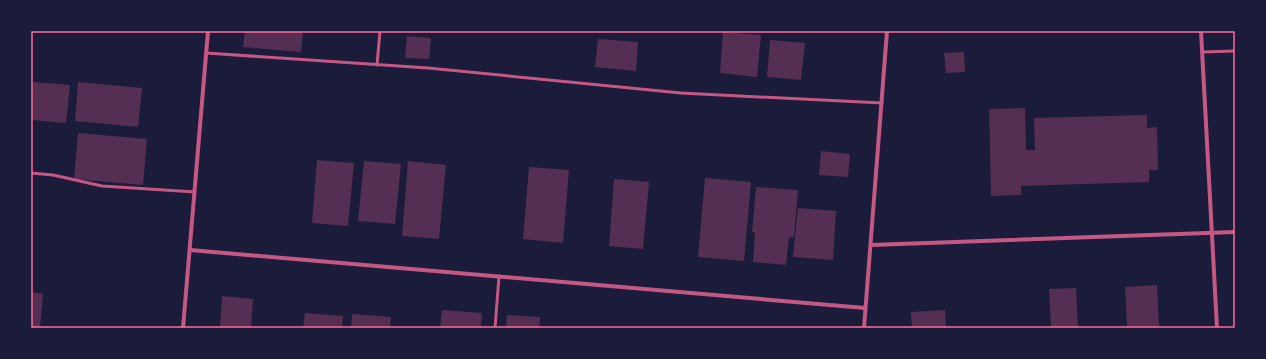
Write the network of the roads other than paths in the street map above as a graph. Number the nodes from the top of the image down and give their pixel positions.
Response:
1 (208, 31) edge
2 (380, 31) edge
3 (888, 31) edge
4 (1201, 31) edge
5 (1235, 51) edge
6 (1202, 52) junction
7 (206, 53) junction
8 (377, 65) junction
9 (882, 103) junction
10 (31, 173) edge
11 (195, 192) junction
12 (1212, 232) junction
13 (1235, 232) edge
14 (871, 245) junction
15 (190, 250) junction
16 (499, 276) junction
17 (865, 308) junction
18 (183, 328) edge
19 (495, 328) edge
20 (864, 328) edge
21 (1217, 328) edge

1 - 7 street
2 - 8 lane
3 - 9 street
4 - 6 street
5 - 6 lane
6 - 12 street
7 - 8 lane
7 - 11 street
8 - 9 lane
9 - 14 street
10 - 11 lane
11 - 15 street
12 - 13 street
12 - 14 street
12 - 21 street
14 - 17 street
15 - 16 street
15 - 18 street
16 - 17 street
16 - 19 lane
17 - 20 street

